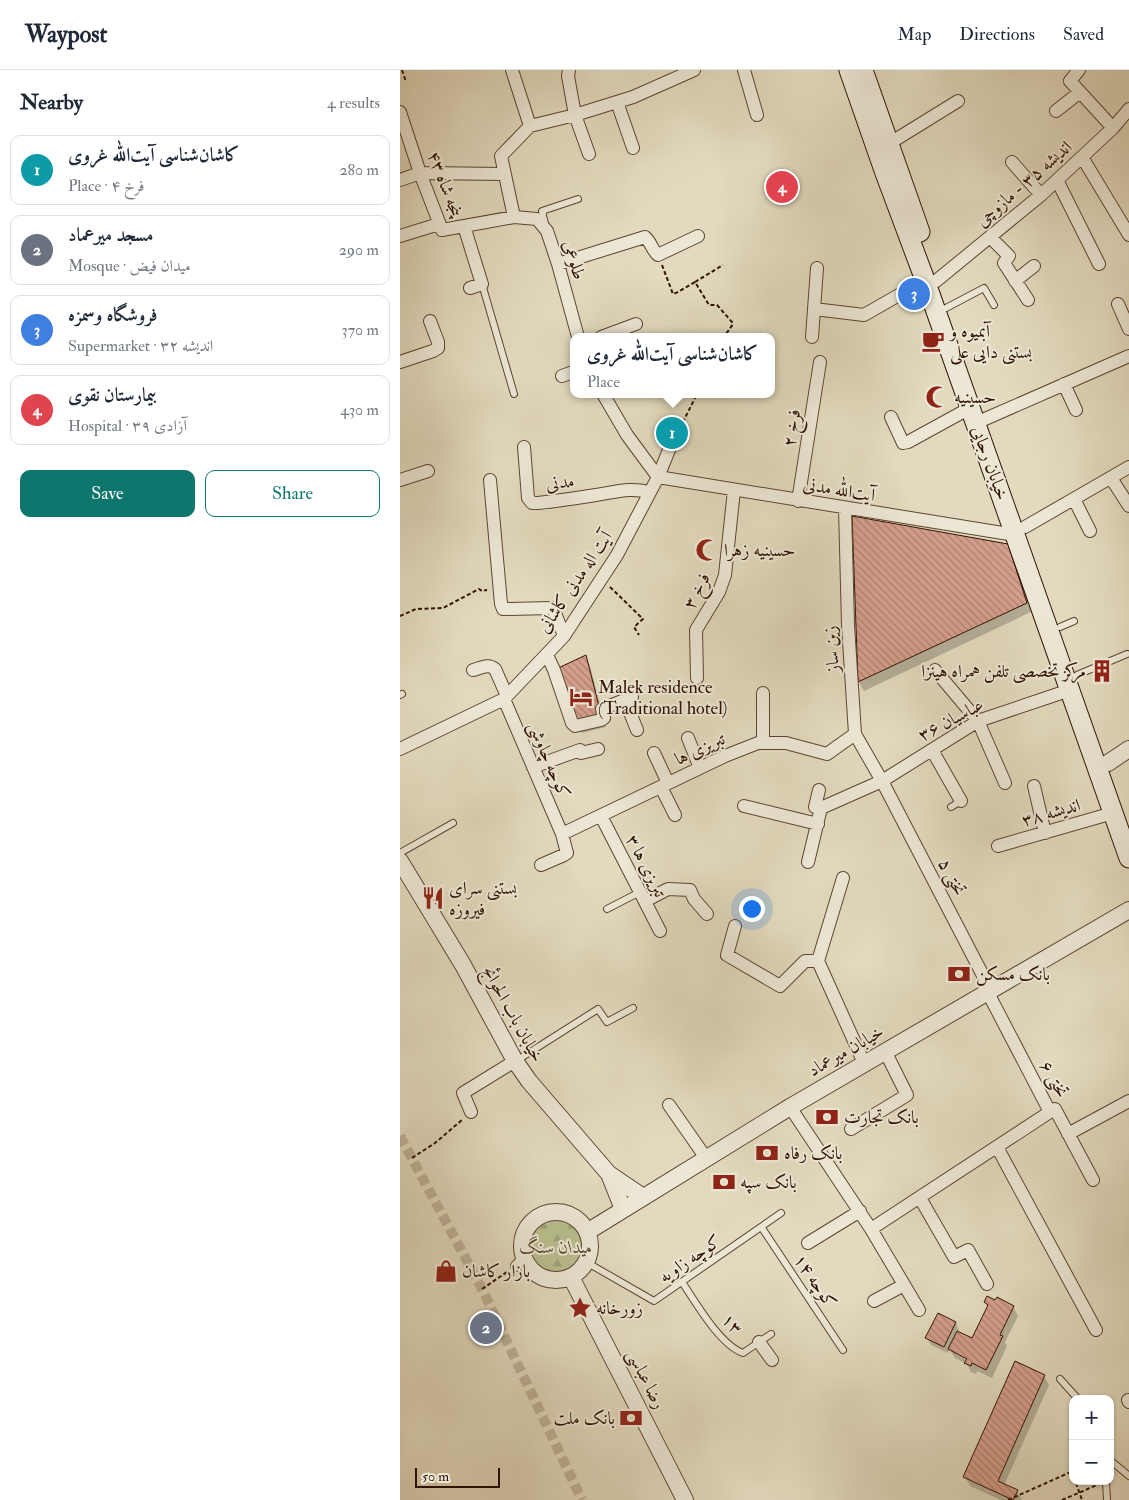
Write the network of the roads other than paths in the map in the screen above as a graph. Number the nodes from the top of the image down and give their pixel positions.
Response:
1 (512, 70) edge
2 (569, 70) edge
3 (694, 70) edge
4 (744, 70) edge
5 (849, 70) edge
6 (863, 70) edge
7 (1079, 70) edge
8 (1080, 92) junction
9 (958, 101) dead end
10 (617, 102) junction
11 (1129, 108) edge
12 (400, 112) edge
13 (1056, 112) dead end
14 (575, 115) junction
15 (757, 115) dead end
16 (530, 126) junction
17 (1113, 128) junction
18 (890, 143) junction
19 (632, 148) dead end
20 (588, 154) dead end
21 (1082, 157) junction
22 (1012, 162) dead end
23 (892, 171) junction
24 (420, 173) junction
25 (505, 174) junction
26 (400, 180) edge
27 (1057, 180) junction
28 (1040, 195) junction
29 (578, 199) dead end
30 (514, 217) junction
31 (439, 224) junction
32 (464, 226) junction
33 (547, 231) junction
34 (1129, 235) edge
35 (400, 236) edge
36 (698, 236) dead end
37 (990, 237) junction
38 (558, 264) junction
39 (1099, 264) dead end
40 (1034, 266) dead end
41 (817, 268) dead end
42 (931, 280) junction
43 (1015, 281) junction
44 (476, 286) joint
45 (1028, 300) dead end
46 (1118, 304) dead end
47 (994, 306) dead end
48 (946, 308) junction
49 (814, 309) junction
50 (430, 321) dead end
51 (636, 324) dead end
52 (1129, 329) edge
53 (577, 333) edge
54 (612, 333) edge
55 (812, 337) dead end
56 (1129, 356) edge
57 (400, 362) edge
58 (820, 362) dead end
59 (1064, 384) junction
60 (514, 394) dead end
61 (606, 398) edge
62 (1076, 410) dead end
63 (978, 413) junction
64 (891, 417) dead end
65 (671, 445) road end
66 (524, 447) dead end
67 (1129, 467) edge
68 (428, 471) dead end
69 (658, 477) junction
70 (1111, 478) junction
71 (400, 480) edge
72 (490, 480) dead end
73 (734, 490) junction
74 (650, 492) junction
75 (1074, 499) junction
76 (798, 501) junction
77 (1129, 506) edge
78 (845, 508) junction
79 (1020, 531) junction
80 (1090, 531) dead end
81 (564, 636) junction
82 (1127, 654) dead end
83 (547, 655) junction
84 (473, 670) dead end
85 (936, 670) dead end
86 (697, 678) dead end
87 (1074, 683) junction
88 (763, 693) dead end
89 (506, 697) junction
90 (978, 722) junction
91 (637, 730) dead end
92 (855, 734) junction
93 (688, 738) dead end
94 (763, 743) junction
95 (1129, 748) edge
96 (598, 749) dead end
97 (400, 750) edge
98 (932, 750) junction
99 (654, 753) dead end
100 (1108, 762) junction
101 (534, 767) junction
102 (700, 768) junction
103 (882, 781) junction
104 (1006, 783) dead end
105 (665, 785) junction
106 (1034, 786) dead end
107 (819, 790) dead end
108 (956, 804) dead end
109 (744, 806) dead end
110 (821, 808) junction
111 (675, 815) dead end
112 (601, 816) junction
113 (1121, 818) edge
114 (453, 823) dead end
115 (818, 824) junction
116 (1045, 832) junction
117 (562, 834) junction
118 (998, 846) dead end
119 (400, 853) edge
120 (1129, 858) edge
121 (400, 861) edge
122 (808, 862) dead end
123 (541, 865) dead end
124 (843, 878) dead end
125 (642, 896) junction
126 (606, 909) dead end
127 (1129, 910) edge
128 (707, 914) dead end
129 (735, 926) dead end
130 (660, 931) dead end
131 (818, 961) junction
132 (989, 990) junction
133 (633, 1008) dead end
134 (885, 1051) junction
135 (515, 1061) junction
136 (864, 1063) junction
137 (1129, 1101) edge
138 (669, 1106) dead end
139 (790, 1107) junction
140 (472, 1112) road end
141 (1050, 1112) junction
142 (850, 1129) dead end
143 (1068, 1134) junction
144 (997, 1147) junction
145 (706, 1158) junction
146 (609, 1174) junction
147 (1093, 1180) dead end
148 (644, 1197) junction
149 (920, 1198) junction
150 (623, 1209) junction
151 (860, 1211) junction
152 (781, 1213) dead end
153 (762, 1228) junction
154 (872, 1229) junction
155 (587, 1232) junction
156 (808, 1244) dead end
157 (586, 1262) junction
158 (570, 1277) junction
159 (682, 1282) junction
160 (987, 1284) dead end
161 (904, 1285) junction
162 (874, 1301) dead end
163 (919, 1310) dead end
164 (1096, 1330) dead end
165 (771, 1334) dead end
166 (760, 1342) junction
167 (844, 1350) dead end
168 (772, 1360) dead end
169 (1060, 1379) dead end
170 (1074, 1395) edge
171 (1114, 1463) edge
172 (1129, 1476) edge
173 (1106, 1485) edge
174 (685, 1500) edge
175 (1107, 1500) edge

1 - 16 street
2 - 14 street
3 - 10 street
4 - 15 street
5 - 23 main road, خیابان رجایی
6 - 18 main road, خیابان رجایی
7 - 8 street
8 - 13 street
8 - 17 street
9 - 18 street
10 - 14 street
10 - 19 street
11 - 17 street, اندیشه ۳۵ - مازوچی
12 - 24 street, پنجه شاه ۴۳
14 - 16 street
14 - 20 street
16 - 25 street
17 - 21 street, اندیشه ۳۵ - مازوچی
18 - 23 main road, خیابان رجایی
21 - 27 street, اندیشه ۳۵ - مازوچی
21 - 34 street
22 - 28 street
23 - 42 main road, خیابان رجایی
24 - 25 street
24 - 26 street
24 - 31 street, پنجه شاه ۴۳
25 - 30 street
27 - 28 street, اندیشه ۳۵ - مازوچی
27 - 39 street
28 - 37 street, اندیشه ۳۵ - مازوچی
29 - 33 lane
30 - 32 street, پنجه شاه ۴۳
30 - 33 street, طلوعی
31 - 32 street, پنجه شاه ۴۳
31 - 35 street
32 - 44 street
33 - 38 street, طلوعی
36 - 38 street
37 - 42 street, اندیشه ۳۵ - مازوچی
37 - 43 street
38 - 53 street, طلوعی
40 - 43 street
41 - 49 street
42 - 48 main road, خیابان رجایی
42 - 49 street, اندیشه ۳۵ - مازوچی
42 - 63 main road, خیابان رجایی
43 - 45 street
44 - 60 lane
46 - 52 street
47 - 48 lane
48 - 63 main road, خیابان رجایی
49 - 55 street
50 - 57 street
51 - 54 street
56 - 59 street
58 - 76 street, فرخ ۲
59 - 62 street
59 - 63 street
61 - 69 street
63 - 64 street
63 - 79 main road, خیابان رجایی
65 - 69 street, آیت اله مدنی کاشانی
66 - 74 street, مدنی
67 - 70 street
68 - 71 street
69 - 73 street, آیت‌الله مدنی
69 - 74 street, آیت اله مدنی کاشانی
70 - 75 street
70 - 77 street
72 - 81 street
73 - 76 street, آیت‌الله مدنی
73 - 86 street, فرخ ۳
74 - 81 street, آیت اله مدنی کاشانی
75 - 79 street
75 - 80 street
76 - 78 street, آیت‌الله مدنی
78 - 79 street, آیت‌الله مدنی
78 - 92 street, زین ساز
79 - 87 main road, خیابان رجایی
79 - 87 main road, خیابان رجایی
81 - 83 street, آیت اله مدنی کاشانی
82 - 87 lane
83 - 89 street, آیت اله مدنی کاشانی
83 - 91 street
84 - 89 street, کوچه چاوشی
85 - 90 street
87 - 90 street, عباسیان ۳۶
87 - 100 main road, خیابان رجایی
87 - 113 main road, خیابان رجایی
88 - 94 street
89 - 97 street, آیت اله مدنی کاشانی
89 - 101 street, کوچه چاوشی
90 - 98 street, عباسیان ۳۶
90 - 104 street
92 - 94 street, تبریزی ها
92 - 103 street, زین ساز
93 - 102 street
94 - 102 street, تبریزی ها
95 - 100 street
96 - 101 street
98 - 103 street, عباسیان ۳۶
98 - 108 street
99 - 105 street
100 - 113 main road, خیابان رجایی
101 - 117 street, کوچه چاوشی
102 - 105 street, تبریزی ها
103 - 110 street, عباسیان ۳۶
103 - 132 street, تختی ۵
105 - 111 street
105 - 112 street, تبریزی ها
106 - 116 street
107 - 110 street
109 - 115 street
110 - 115 street
112 - 117 street, تبریزی ها
112 - 125 street, تبریزی ها ۳
113 - 116 street, اندیشه ۳۸
113 - 120 main road, خیابان رجایی
114 - 119 lane
115 - 122 street
116 - 118 street, اندیشه ۳۸
117 - 123 street
121 - 135 street, خیابان باب الحوائج
124 - 131 street
125 - 126 lane
125 - 128 street
125 - 130 street, تبریزی ها ۳
127 - 132 street, خیابان میرعماد
129 - 131 street
131 - 136 street
132 - 134 street, خیابان میرعماد
132 - 141 street, تختی ۶
133 - 135 lane
134 - 136 street, خیابان میرعماد
134 - 142 street
135 - 140 street
135 - 146 street, خیابان باب الحوائج
136 - 139 street, خیابان میرعماد
137 - 143 street
138 - 145 street
139 - 145 street, خیابان میرعماد
139 - 151 street
141 - 143 street, تختی ۶
141 - 144 street
143 - 147 street, تختی ۶
144 - 149 street
144 - 164 street
145 - 148 street, خیابان میرعماد
146 - 148 street
146 - 150 street
148 - 150 street, خیابان میرعماد
149 - 154 street
149 - 160 street
150 - 155 street, خیابان میرعماد
151 - 154 street
151 - 156 street
152 - 153 lane, کوچه زاویه
153 - 159 lane, کوچه زاویه
153 - 167 lane, کوچه ۱۴
154 - 161 street
155 - 157 street
155 - 158 street
157 - 158 street
157 - 159 lane, کوچه زاویه
158 - 174 street, رضا عباسی
159 - 166 lane, ۱۳
161 - 162 street
161 - 163 street
165 - 166 lane, ۱۳
166 - 168 street
169 - 170 lane
171 - 172 lane
173 - 175 lane

